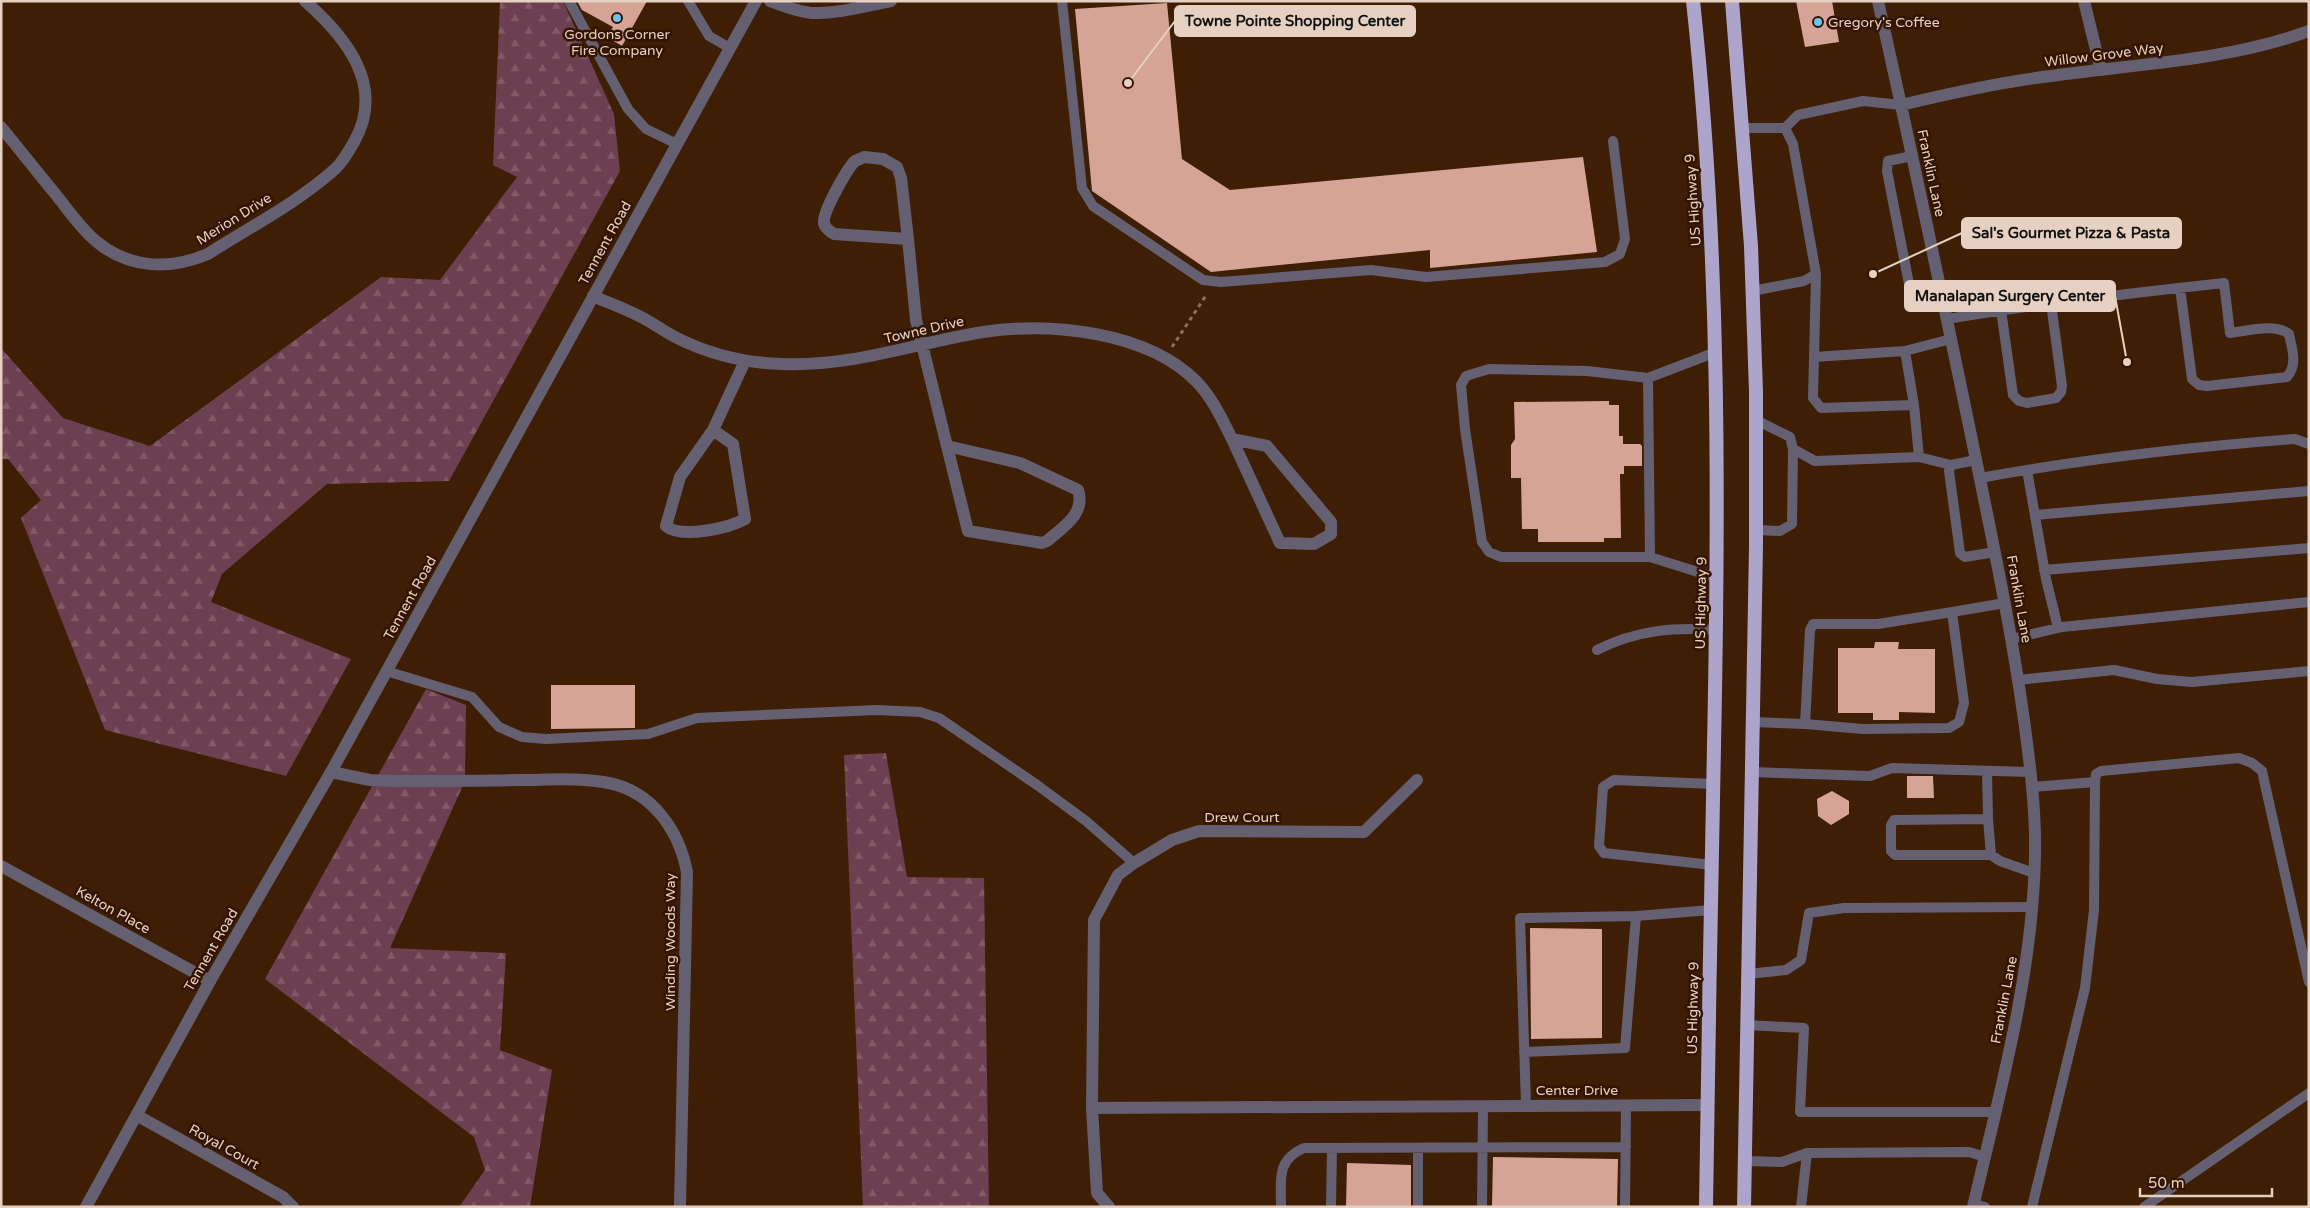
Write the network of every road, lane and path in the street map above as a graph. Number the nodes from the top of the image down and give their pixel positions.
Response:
1 (305, 1) edge
2 (569, 1) edge
3 (688, 1) edge
4 (756, 1) edge
5 (770, 1) edge
6 (891, 1) edge
7 (1062, 1) edge
8 (1693, 1) edge
9 (1732, 1) edge
10 (1878, 1) edge
11 (2084, 1) edge
12 (2309, 31) edge
13 (730, 48) junction
14 (2101, 70) junction
15 (1901, 105) junction
16 (1, 127) edge
17 (1743, 128) junction
18 (1785, 128) junction
19 (1613, 141) dead end
20 (677, 144) junction
21 (1912, 156) junction
22 (908, 239) junction
23 (1816, 274) junction
24 (1216, 281) junction
25 (2180, 288) junction
26 (1941, 290) junction
27 (1752, 291) junction
28 (593, 296) junction
29 (2051, 303) junction
30 (2001, 310) junction
31 (1947, 319) junction
32 (1951, 339) junction
33 (922, 346) junction
34 (1905, 351) junction
35 (1716, 352) junction
36 (1814, 357) junction
37 (1165, 358) junction
38 (745, 361) junction
39 (1648, 378) junction
40 (1914, 405) junction
41 (1756, 420) junction
42 (713, 430) junction
43 (1232, 440) junction
44 (2309, 444) edge
45 (946, 446) junction
46 (1794, 449) junction
47 (1919, 457) junction
48 (1976, 460) junction
49 (1951, 465) junction
50 (2026, 470) junction
51 (1980, 478) junction
52 (2309, 490) edge
53 (2034, 515) junction
54 (1756, 530) junction
55 (2309, 548) edge
56 (1995, 552) junction
57 (1650, 557) junction
58 (2044, 570) junction
59 (1717, 578) junction
60 (2309, 602) edge
61 (2004, 603) junction
62 (1952, 612) junction
63 (2058, 628) junction
64 (1716, 630) junction
65 (2011, 639) junction
66 (1597, 650) dead end
67 (386, 671) junction
68 (2309, 671) edge
69 (2018, 680) junction
70 (1753, 722) junction
71 (1805, 724) junction
72 (1987, 771) junction
73 (331, 772) junction
74 (1752, 772) junction
75 (2030, 772) junction
76 (1416, 780) dead end
77 (2095, 782) junction
78 (1714, 784) junction
79 (2032, 787) junction
80 (1988, 820) junction
81 (1991, 854) junction
82 (1134, 862) junction
83 (1712, 865) junction
84 (1, 866) edge
85 (2034, 873) junction
86 (2033, 907) junction
87 (1711, 910) junction
88 (1636, 916) junction
89 (1748, 974) junction
90 (210, 981) junction
91 (2309, 982) edge
92 (1747, 1025) junction
93 (1524, 1052) junction
94 (2309, 1093) edge
95 (1526, 1105) junction
96 (1708, 1105) junction
97 (1482, 1106) junction
98 (1626, 1106) junction
99 (1092, 1108) junction
100 (1995, 1112) junction
101 (138, 1116) junction
102 (1626, 1147) junction
103 (1332, 1148) junction
104 (1418, 1148) junction
105 (1482, 1148) junction
106 (1807, 1152) junction
107 (1985, 1157) junction
108 (1745, 1161) junction
109 (1977, 1206) edge
110 (86, 1207) edge
111 (293, 1207) edge
112 (680, 1207) edge
113 (1109, 1207) edge
114 (1281, 1207) edge
115 (1331, 1207) edge
116 (1418, 1207) edge
117 (1482, 1207) edge
118 (1625, 1207) edge
119 (1706, 1207) edge
120 (1744, 1207) edge
121 (1801, 1207) edge
122 (2032, 1207) edge
123 (2144, 1207) edge

1 - 16 street, Merion Drive
2 - 20 lane
3 - 13 lane
4 - 13 street, Tennent Road
5 - 6 street
7 - 24 lane
8 - 35 highway, US Highway 9
9 - 17 highway
10 - 15 street, Franklin Lane
11 - 14 street
12 - 14 street, Willow Grove Way
13 - 20 street, Tennent Road
14 - 15 street, Willow Grove Way
15 - 18 lane
15 - 21 street, Franklin Lane
17 - 18 lane
17 - 27 highway
18 - 23 lane
19 - 24 lane
20 - 28 street, Tennent Road
21 - 26 street, Franklin Lane
21 - 26 lane
22 - 22 street
22 - 33 street
23 - 27 lane
23 - 36 lane
24 - 37 path
25 - 25 lane
25 - 29 lane
26 - 31 street, Franklin Lane
27 - 41 highway
28 - 38 street, Towne Drive
28 - 67 street, Tennent Road
29 - 30 lane
29 - 30 lane
30 - 31 lane
31 - 32 street, Franklin Lane
32 - 34 lane
32 - 48 street, Franklin Lane
33 - 37 street, Towne Drive
33 - 38 street, Towne Drive
33 - 45 street
34 - 36 lane
34 - 40 lane
35 - 39 lane
35 - 59 highway, US Highway 9
36 - 40 lane
37 - 43 street, Towne Drive
38 - 42 street
39 - 57 lane
39 - 57 lane
40 - 47 lane
41 - 46 lane
41 - 54 highway
42 - 42 street
43 - 43 street, Towne Drive
44 - 50 lane
45 - 45 street
46 - 47 lane
46 - 54 lane
47 - 49 lane
48 - 49 lane
48 - 51 street, Franklin Lane
49 - 56 lane
50 - 51 lane
50 - 53 lane
51 - 56 street, Franklin Lane
52 - 53 lane
53 - 58 lane
54 - 70 highway
55 - 58 lane
56 - 61 street, Franklin Lane
57 - 59 lane
58 - 63 lane
59 - 64 highway, US Highway 9
60 - 63 lane
61 - 62 lane
61 - 65 street, Franklin Lane
62 - 71 lane
62 - 71 lane
63 - 65 lane
64 - 66 lane
64 - 78 highway, US Highway 9
65 - 69 street, Franklin Lane
67 - 73 street, Tennent Road
67 - 82 lane
68 - 69 lane
69 - 75 street, Franklin Lane
70 - 71 lane
70 - 74 highway
72 - 74 lane
72 - 75 lane
72 - 80 lane
73 - 90 street, Tennent Road
73 - 112 street, Winding Woods Way
74 - 89 highway
75 - 79 street, Franklin Lane
76 - 82 street, Drew Court
77 - 79 lane
77 - 91 lane
77 - 122 lane
78 - 83 highway, US Highway 9
78 - 83 lane
79 - 85 street, Franklin Lane
80 - 81 lane
80 - 81 lane
81 - 85 lane
82 - 99 street, Drew Court
83 - 87 highway, US Highway 9
84 - 90 street, Kelton Place
85 - 86 street, Franklin Lane
86 - 89 lane
86 - 100 street, Franklin Lane
87 - 88 lane
87 - 96 highway, US Highway 9
88 - 93 lane
88 - 93 lane
89 - 92 highway
90 - 101 street, Tennent Road
92 - 100 lane
92 - 108 highway
93 - 95 lane
94 - 123 lane
95 - 97 street, Center Drive
95 - 98 street, Center Drive
96 - 98 street, Center Drive
96 - 119 highway, US Highway 9
97 - 99 street, Center Drive
97 - 105 lane
98 - 102 lane
99 - 113 street, Drew Court
100 - 107 street, Franklin Lane
101 - 110 street, Tennent Road
101 - 111 street, Royal Court
102 - 105 lane
102 - 118 lane
103 - 104 lane
103 - 114 lane
103 - 115 lane
104 - 105 lane
104 - 116 lane
105 - 117 lane
106 - 107 lane
106 - 108 lane
106 - 121 lane
107 - 109 street, Franklin Lane
108 - 120 highway

